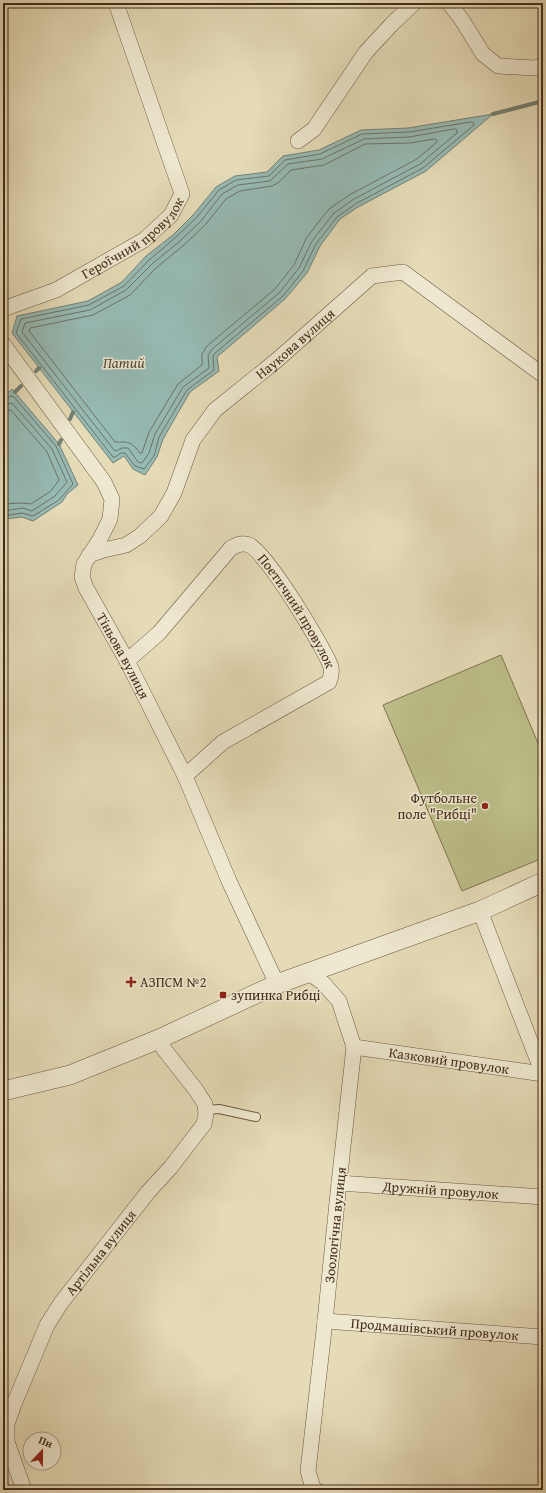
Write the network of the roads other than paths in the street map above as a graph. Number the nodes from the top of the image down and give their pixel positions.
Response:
1 (116, 3) edge
2 (414, 3) edge
3 (449, 3) edge
4 (543, 66) edge
5 (298, 142) dead end
6 (3, 309) edge
7 (3, 344) edge
8 (543, 375) edge
9 (89, 555) junction
10 (127, 661) junction
11 (185, 776) junction
12 (543, 882) edge
13 (480, 911) junction
14 (309, 973) junction
15 (277, 984) junction
16 (159, 1039) junction
17 (354, 1048) junction
18 (543, 1074) edge
19 (3, 1091) edge
20 (205, 1110) junction
21 (256, 1118) dead end
22 (339, 1183) junction
23 (543, 1197) edge
24 (326, 1321) junction
25 (543, 1337) edge
26 (24, 1490) edge
27 (316, 1490) edge

1 - 6 street, Героїчний провулок
2 - 5 street
3 - 4 street
7 - 9 street, Тіньова вулиця
8 - 9 street, Наукова вулиця
9 - 10 street, Тіньова вулиця
10 - 11 street, Тіньова вулиця
10 - 11 street, Поетичний провулок
11 - 15 street, Тіньова вулиця
12 - 13 street
13 - 14 street
13 - 18 street
14 - 15 street
14 - 17 street, Зоологічна вулиця
15 - 16 street
16 - 19 street
16 - 20 street
17 - 18 street, Казковий провулок
17 - 22 street, Зоологічна вулиця
20 - 21 lane
20 - 26 street, Артільна вулиця
22 - 23 street, Дружній провулок
22 - 24 street, Зоологічна вулиця
24 - 25 street, Продмашівський провулок
24 - 27 street, Зоологічна вулиця

